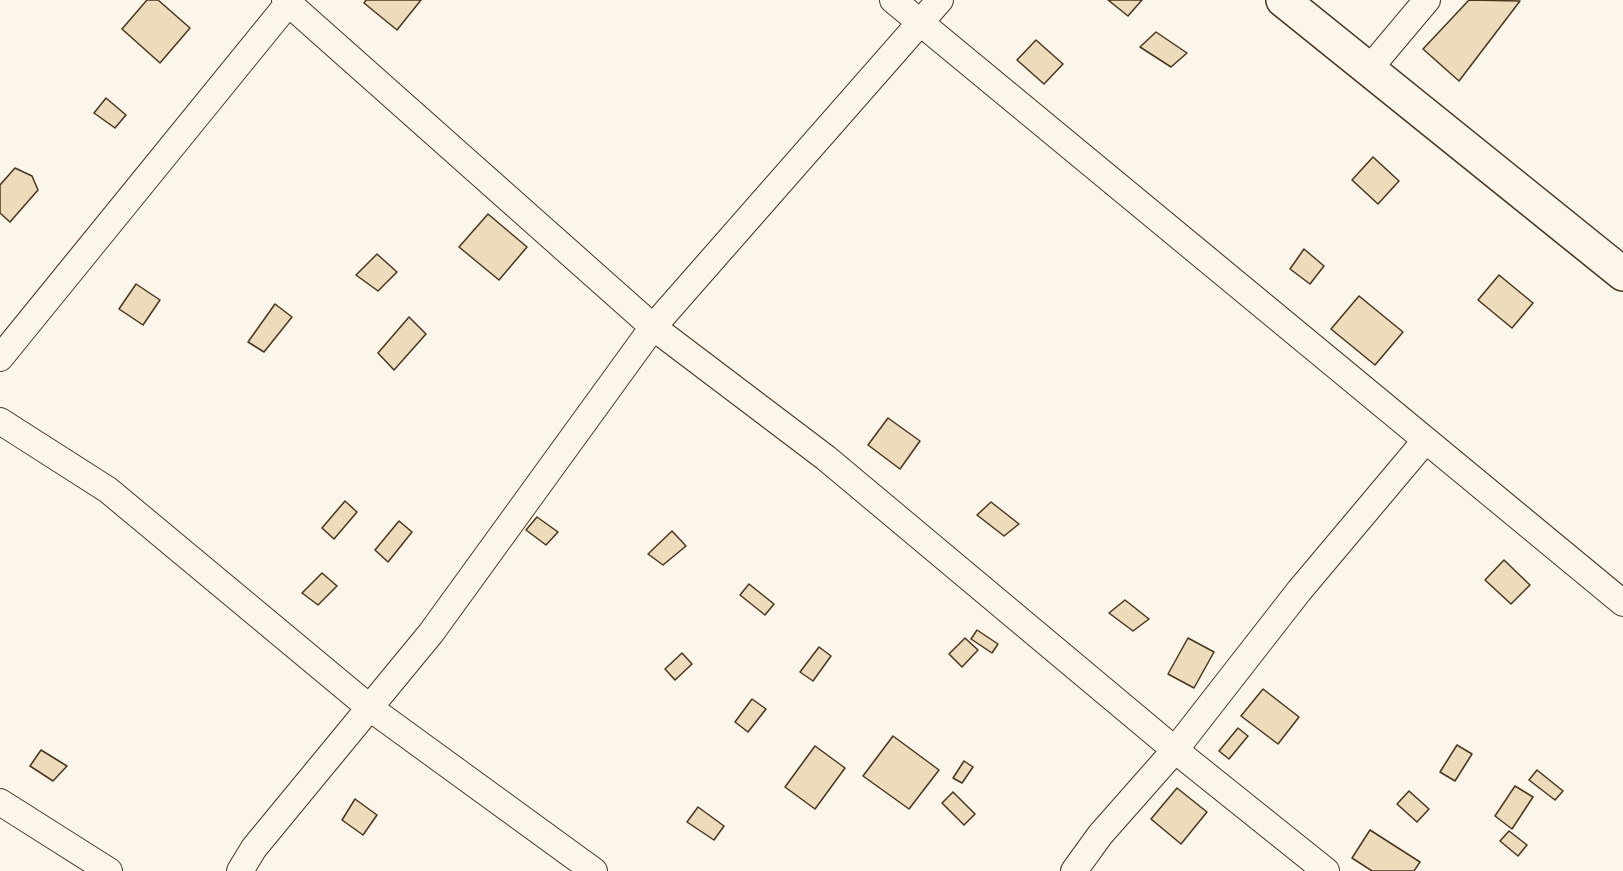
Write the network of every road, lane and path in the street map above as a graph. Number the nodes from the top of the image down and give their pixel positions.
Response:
1 (894, 0) edge
2 (940, 0) edge
3 (1283, 0) edge
4 (1427, 0) edge
5 (288, 1) edge
6 (922, 23) junction
7 (1369, 69) junction
8 (1623, 274) edge
9 (653, 327) junction
10 (0, 358) edge
11 (0, 421) edge
12 (1425, 441) junction
13 (1623, 603) edge
14 (370, 708) junction
15 (1175, 750) junction
16 (0, 802) edge
17 (109, 871) edge
18 (240, 871) edge
19 (594, 871) edge
20 (1074, 871) edge
21 (1326, 871) edge

1 - 6 street
2 - 6 street
3 - 7 street
4 - 7 street
5 - 9 street
5 - 10 street
6 - 9 street
6 - 12 street
7 - 8 street
9 - 14 street
9 - 15 street
11 - 14 street
12 - 13 street
12 - 15 street
14 - 18 street
14 - 19 street
15 - 20 street
15 - 21 street
16 - 17 street

